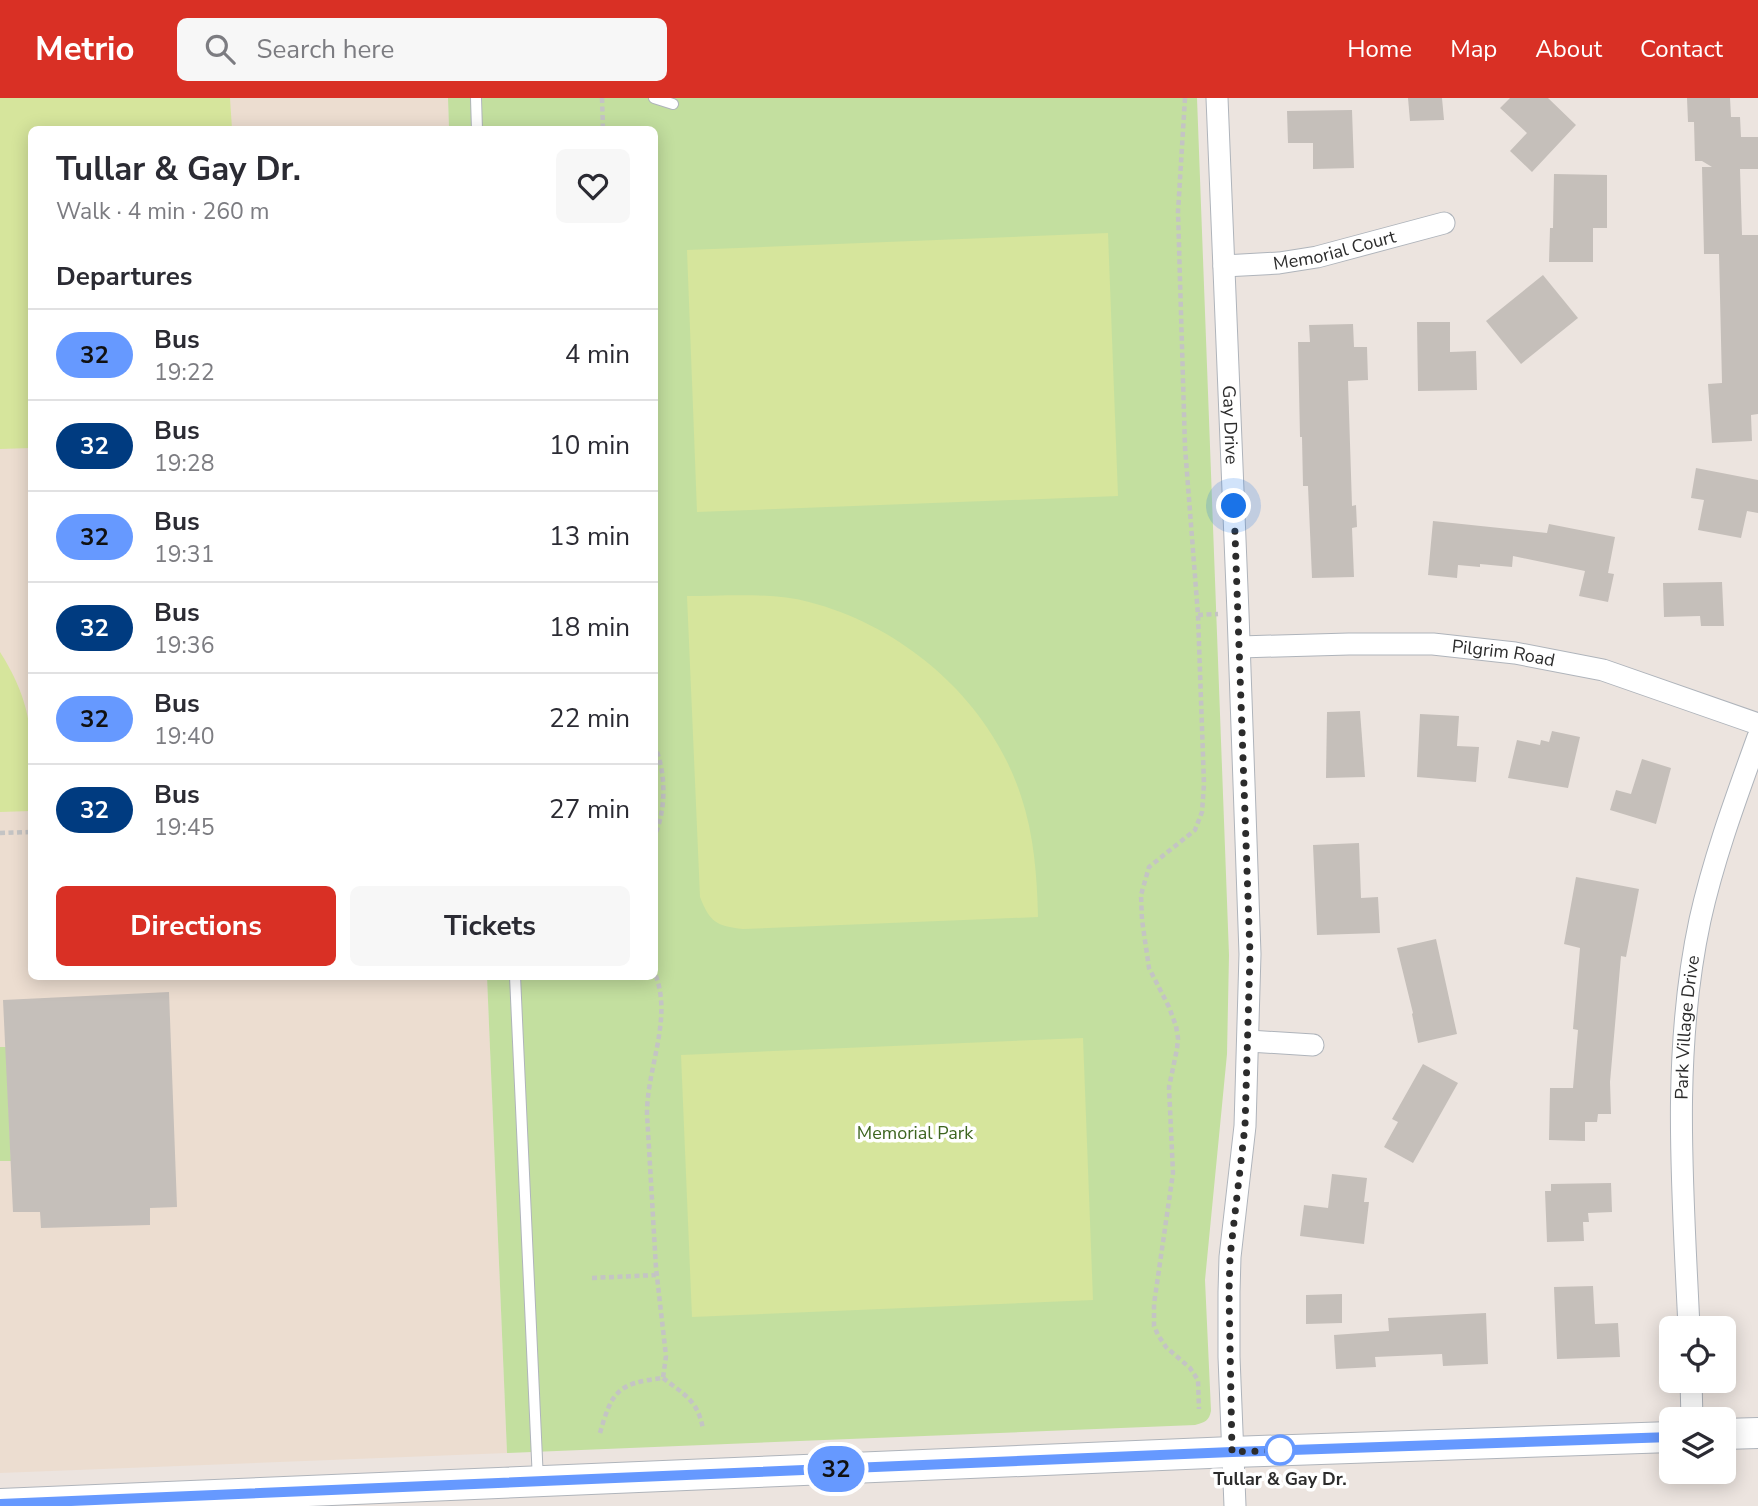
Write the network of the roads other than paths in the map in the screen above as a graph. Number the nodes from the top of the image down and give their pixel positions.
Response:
1 (476, 98) edge
2 (654, 98) edge
3 (1217, 98) edge
4 (673, 104) dead end
5 (477, 126) edge
6 (1444, 223) dead end
7 (1224, 266) junction
8 (1240, 647) junction
9 (1758, 724) edge
10 (1758, 737) edge
11 (515, 980) edge
12 (1249, 1041) junction
13 (1313, 1045) dead end
14 (1688, 1316) edge
15 (1758, 1433) edge
16 (1736, 1434) edge
17 (1659, 1437) edge
18 (1232, 1452) junction
19 (538, 1482) junction
20 (0, 1504) edge
21 (1235, 1506) edge

1 - 5 lane
2 - 4 lane
3 - 7 street, Gay Drive
6 - 7 street, Memorial Court
7 - 8 street, Gay Drive
8 - 9 street, Pilgrim Road
8 - 12 street, Gay Drive
10 - 14 street, Park Village Drive
11 - 19 lane
12 - 13 street
12 - 18 street, Gay Drive
15 - 16 main road
17 - 18 main road
18 - 19 main road
18 - 21 street, Gay Drive
19 - 20 main road

